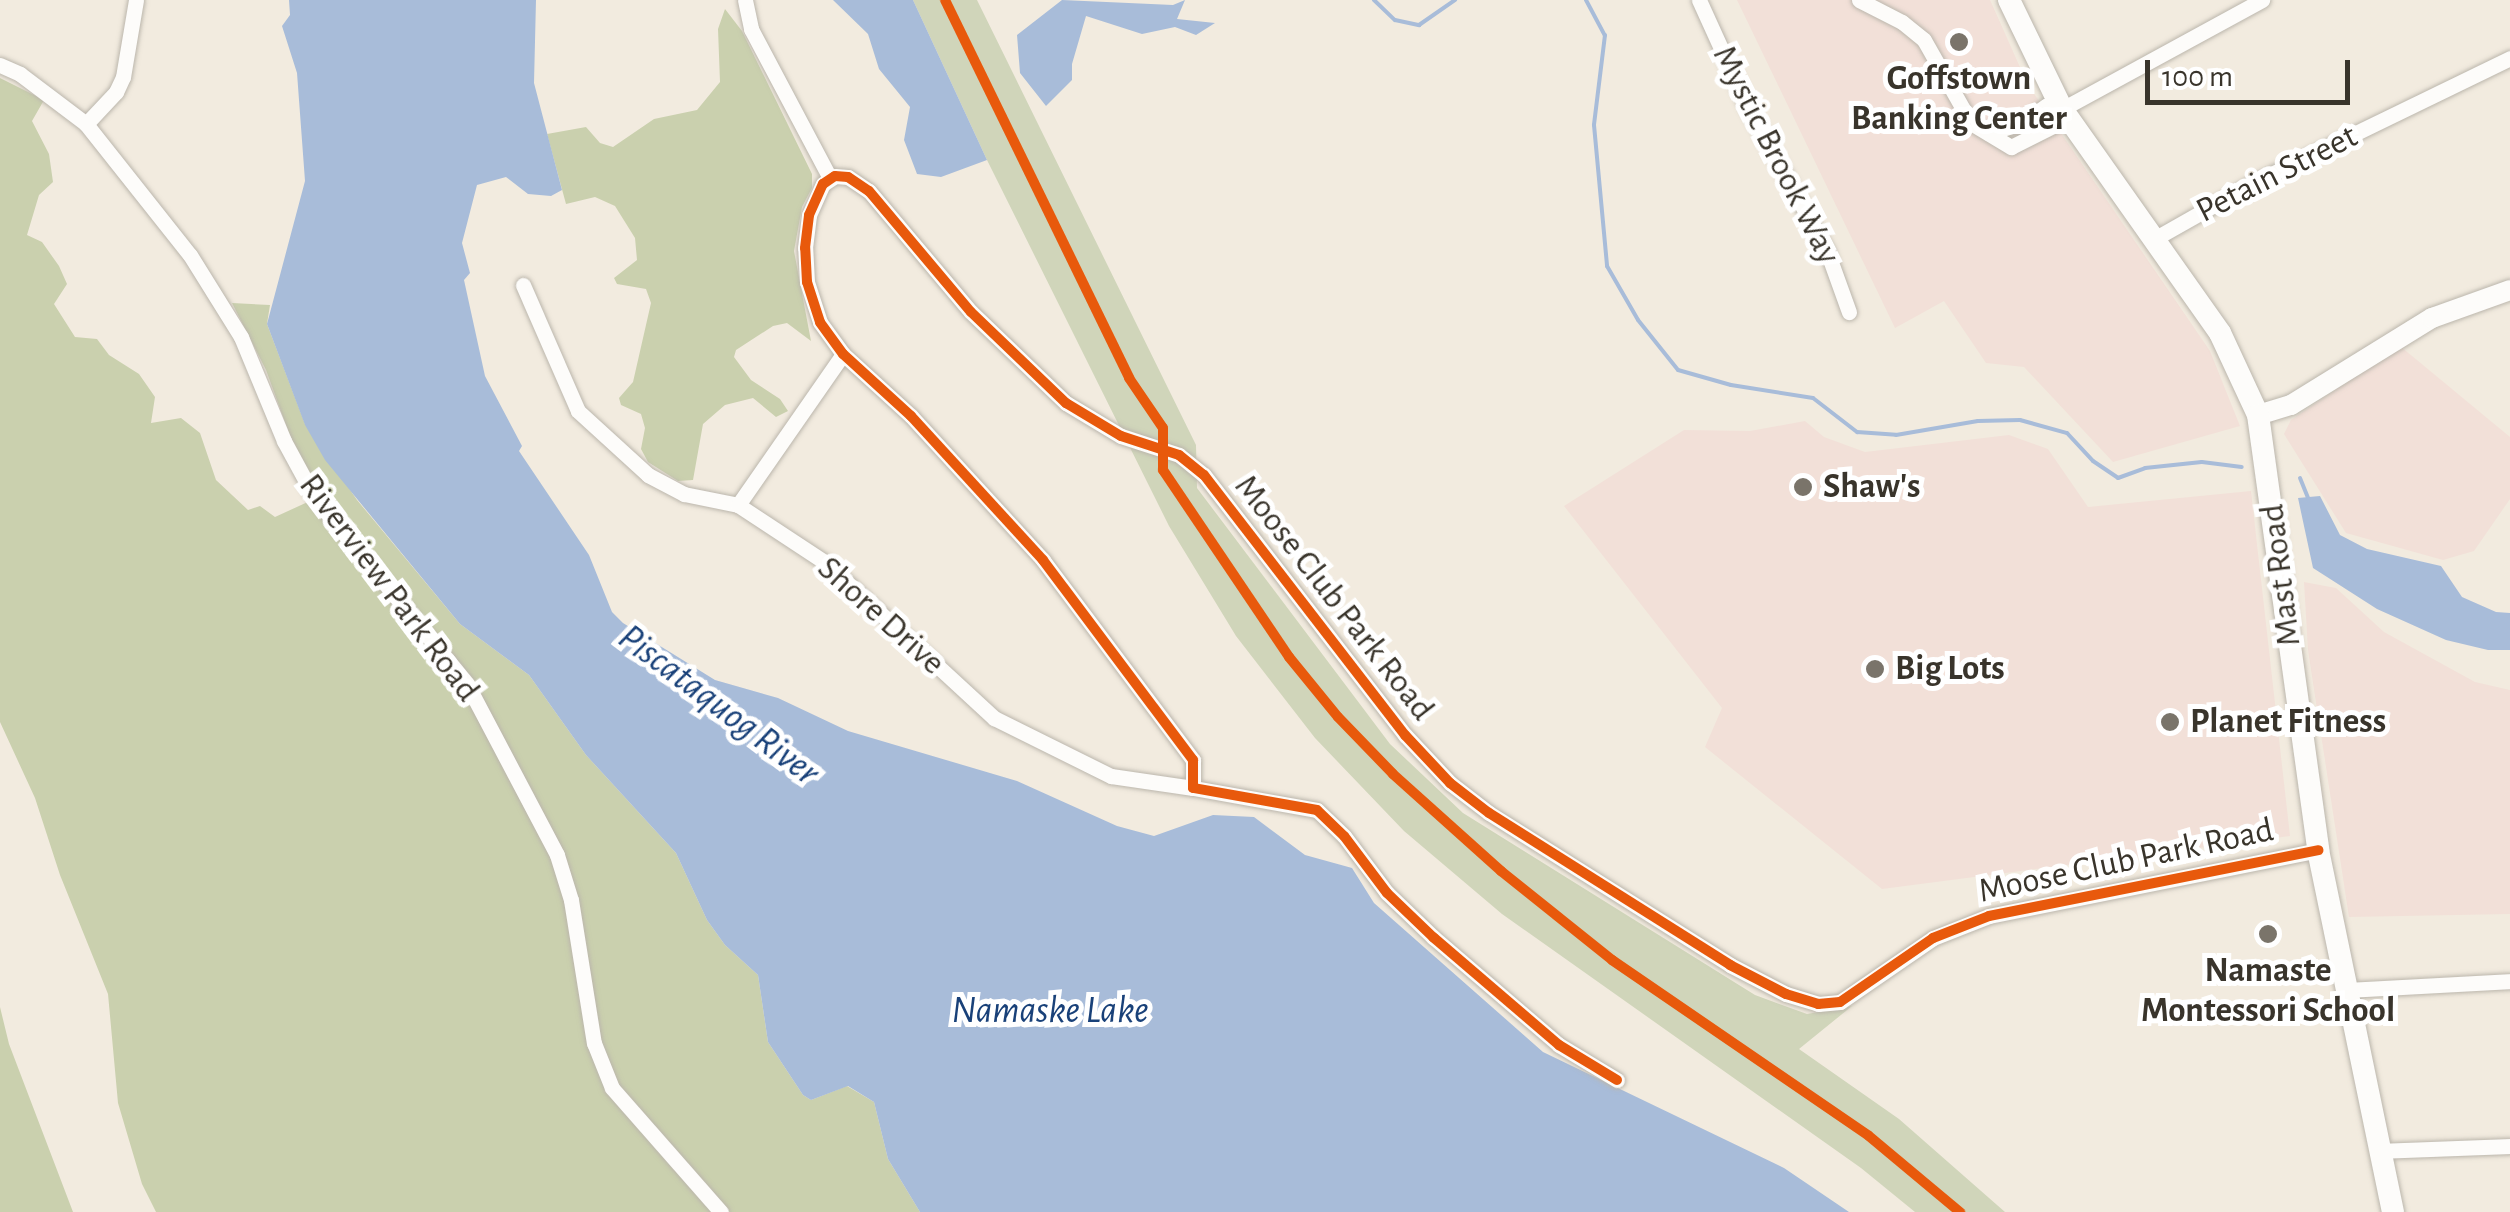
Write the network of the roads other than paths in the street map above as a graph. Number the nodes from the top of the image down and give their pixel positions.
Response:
1 (136, 0) edge
2 (745, 0) edge
3 (1700, 0) edge
4 (1859, 0) edge
5 (2009, 0) edge
6 (2262, 0) edge
7 (2510, 58) edge
8 (0, 65) edge
9 (2062, 109) junction
10 (86, 124) junction
11 (1988, 132) junction
12 (830, 178) junction
13 (2154, 239) junction
14 (523, 285) dead end
15 (2510, 290) edge
16 (1849, 312) dead end
17 (844, 354) junction
18 (2258, 415) junction
19 (738, 505) junction
20 (1193, 788) junction
21 (2318, 850) junction
22 (2510, 981) edge
23 (2345, 990) junction
24 (1617, 1080) dead end
25 (2510, 1146) edge
26 (2378, 1151) junction
27 (721, 1212) edge
28 (2393, 1212) edge

1 - 10 street
2 - 12 street
3 - 16 street, Mystic Brook Way
4 - 11 street
5 - 9 main road, Mast Road
6 - 9 street
7 - 13 street, Petain Street
8 - 10 street, Riverview Park Road
9 - 11 street
9 - 11 street
9 - 13 main road, Mast Road
10 - 27 street, Riverview Park Road
12 - 17 street
12 - 21 street, Moose Club Park Road
13 - 18 main road, Mast Road
14 - 19 street
15 - 18 street
17 - 19 street
17 - 20 street
18 - 21 main road, Mast Road
19 - 20 street, Shore Drive
20 - 24 street
21 - 23 main road, Mast Road
22 - 23 street
23 - 26 main road, Mast Road
25 - 26 street
26 - 28 main road, Mast Road

